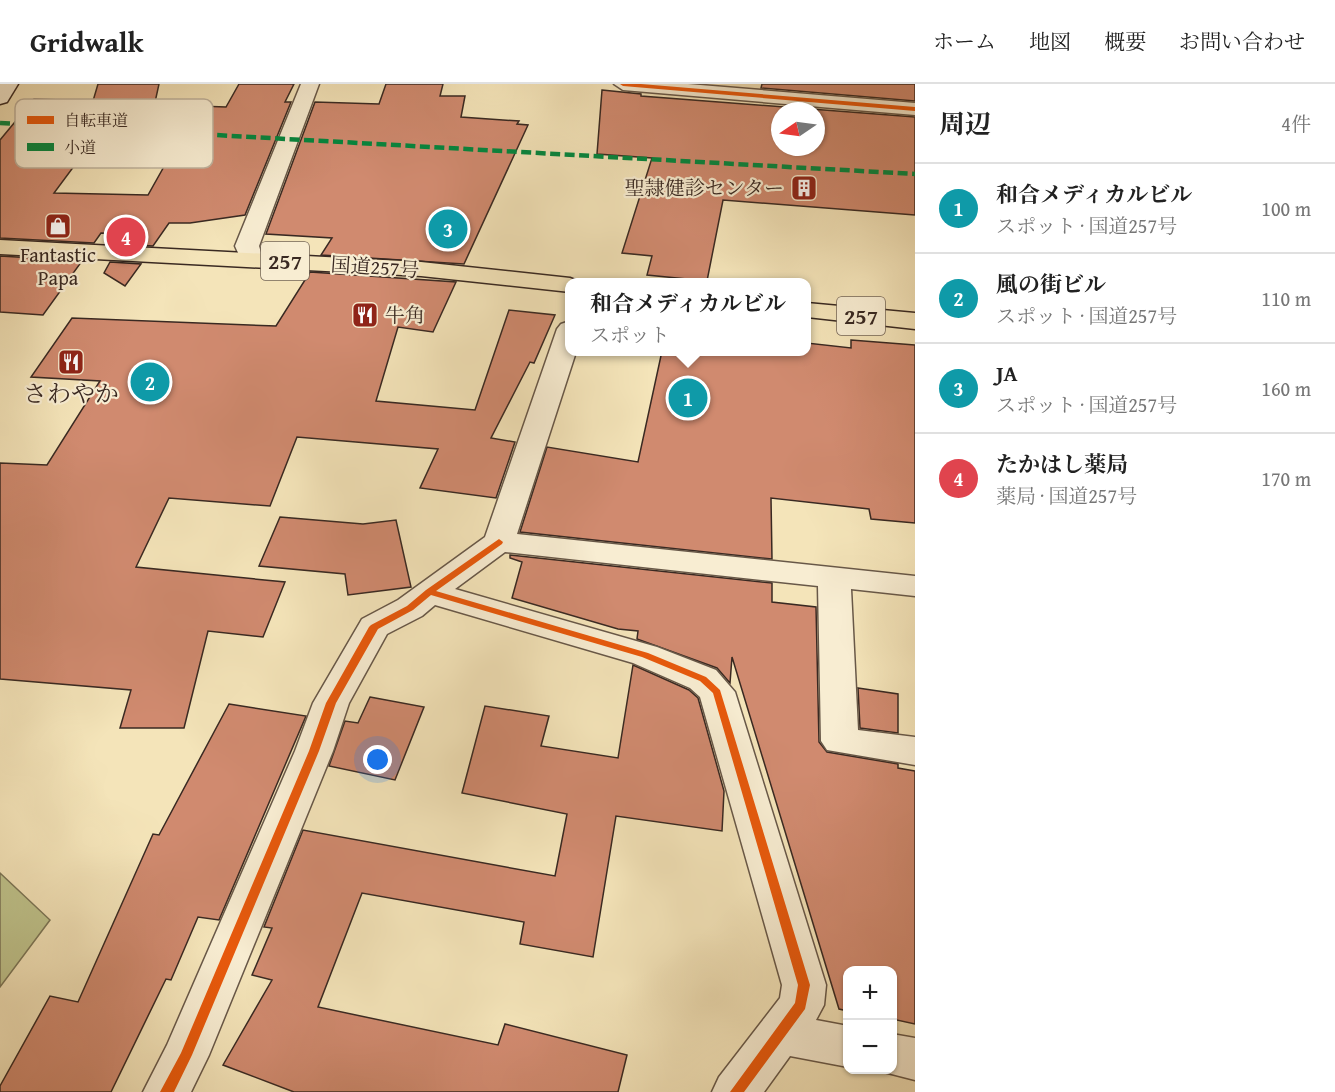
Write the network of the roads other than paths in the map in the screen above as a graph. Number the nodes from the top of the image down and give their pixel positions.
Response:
1 (9, 84) edge
2 (310, 84) edge
3 (623, 84) edge
4 (0, 98) edge
5 (915, 109) edge
6 (0, 247) edge
7 (251, 259) junction
8 (565, 284) edge
9 (811, 310) edge
10 (915, 321) edge
11 (565, 344) edge
12 (499, 542) junction
13 (834, 576) junction
14 (915, 586) edge
15 (429, 592) junction
16 (915, 752) edge
17 (781, 1034) junction
18 (843, 1046) edge
19 (897, 1056) edge
20 (915, 1059) edge
21 (167, 1092) edge
22 (736, 1092) edge

1 - 4 street
2 - 7 street
3 - 5 street
6 - 7 highway, 国道257号 / 257
7 - 8 highway, 国道257号 / 257
9 - 10 highway, 257
11 - 12 street
12 - 13 street
12 - 15 street
13 - 14 street
13 - 16 street
15 - 17 street
15 - 21 street
17 - 18 street
17 - 22 street
19 - 20 street

